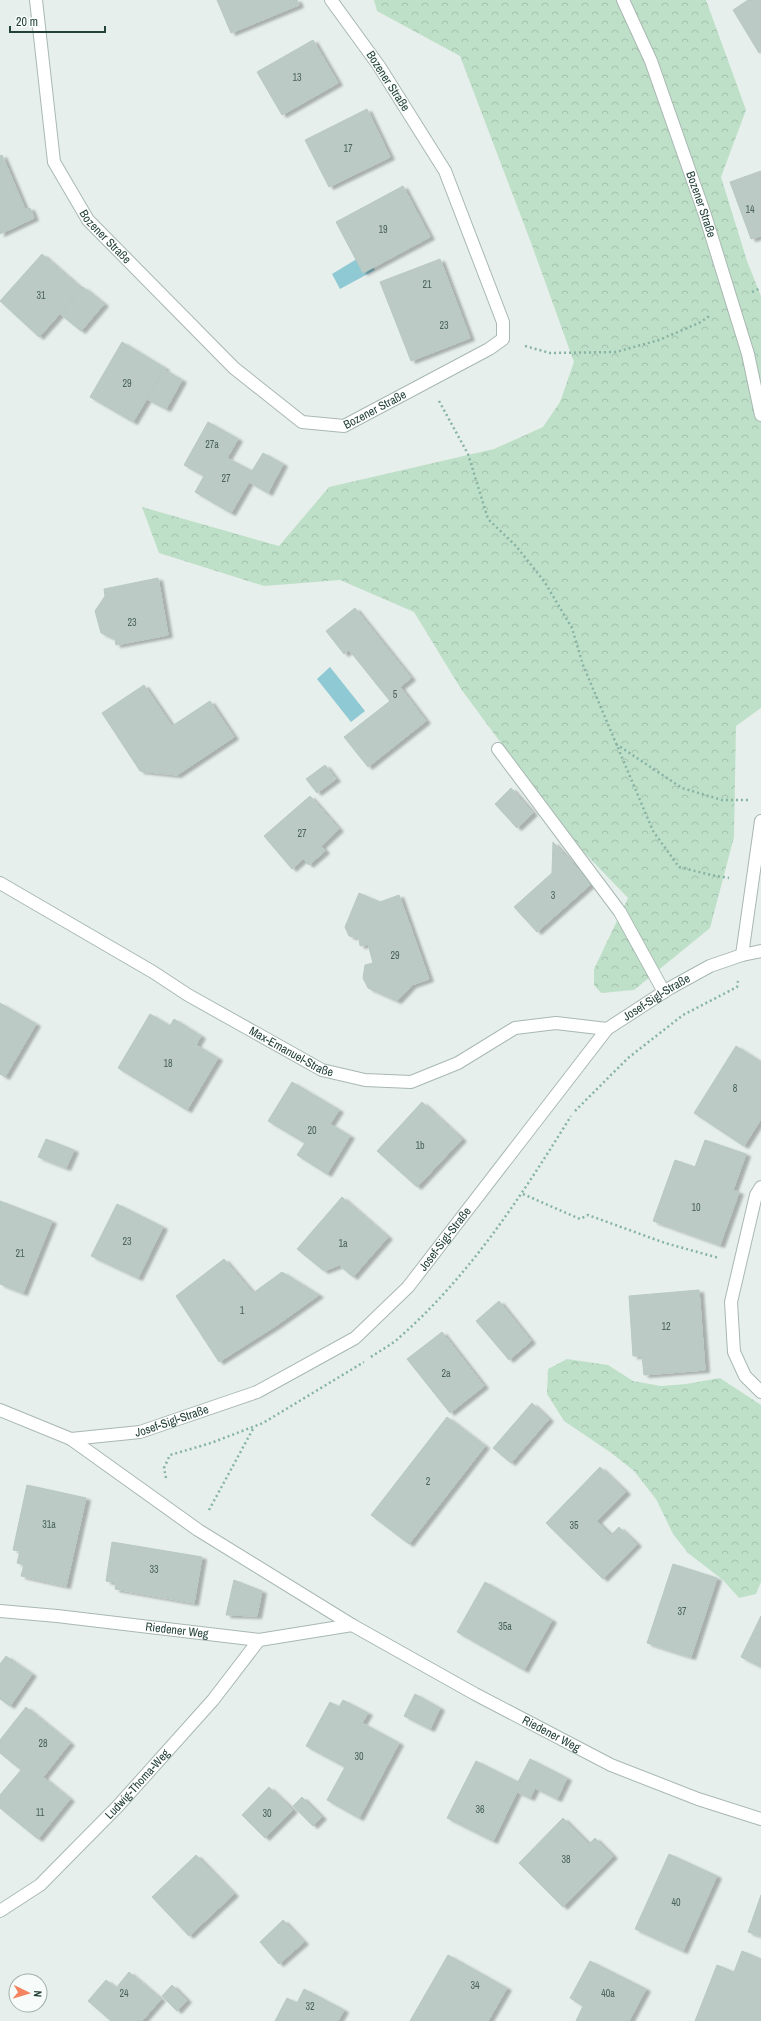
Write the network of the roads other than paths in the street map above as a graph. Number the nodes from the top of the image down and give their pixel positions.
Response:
1 (36, 0) edge
2 (332, 0) edge
3 (623, 0) edge
4 (761, 415) edge
5 (498, 749) dead end
6 (761, 821) edge
7 (0, 883) edge
8 (761, 951) edge
9 (742, 955) junction
10 (664, 992) junction
11 (607, 1030) junction
12 (761, 1187) edge
13 (761, 1392) edge
14 (0, 1410) edge
15 (71, 1439) junction
16 (0, 1611) edge
17 (352, 1625) junction
18 (259, 1640) junction
19 (761, 1819) edge
20 (0, 1911) edge

1 - 2 street, Bozener Straße
3 - 4 street, Bozener Straße
5 - 10 street
6 - 9 street
7 - 11 street, Max-Emanuel-Straße
8 - 9 street, Josef-Sigl-Straße
9 - 10 street, Josef-Sigl-Straße
10 - 11 street, Josef-Sigl-Straße
11 - 15 street, Josef-Sigl-Straße
12 - 13 street
14 - 15 street
15 - 17 street, Riedener Weg
16 - 18 street, Riedener Weg
17 - 18 street, Riedener Weg
17 - 19 street, Riedener Weg
18 - 20 street, Ludwig-Thoma-Weg

